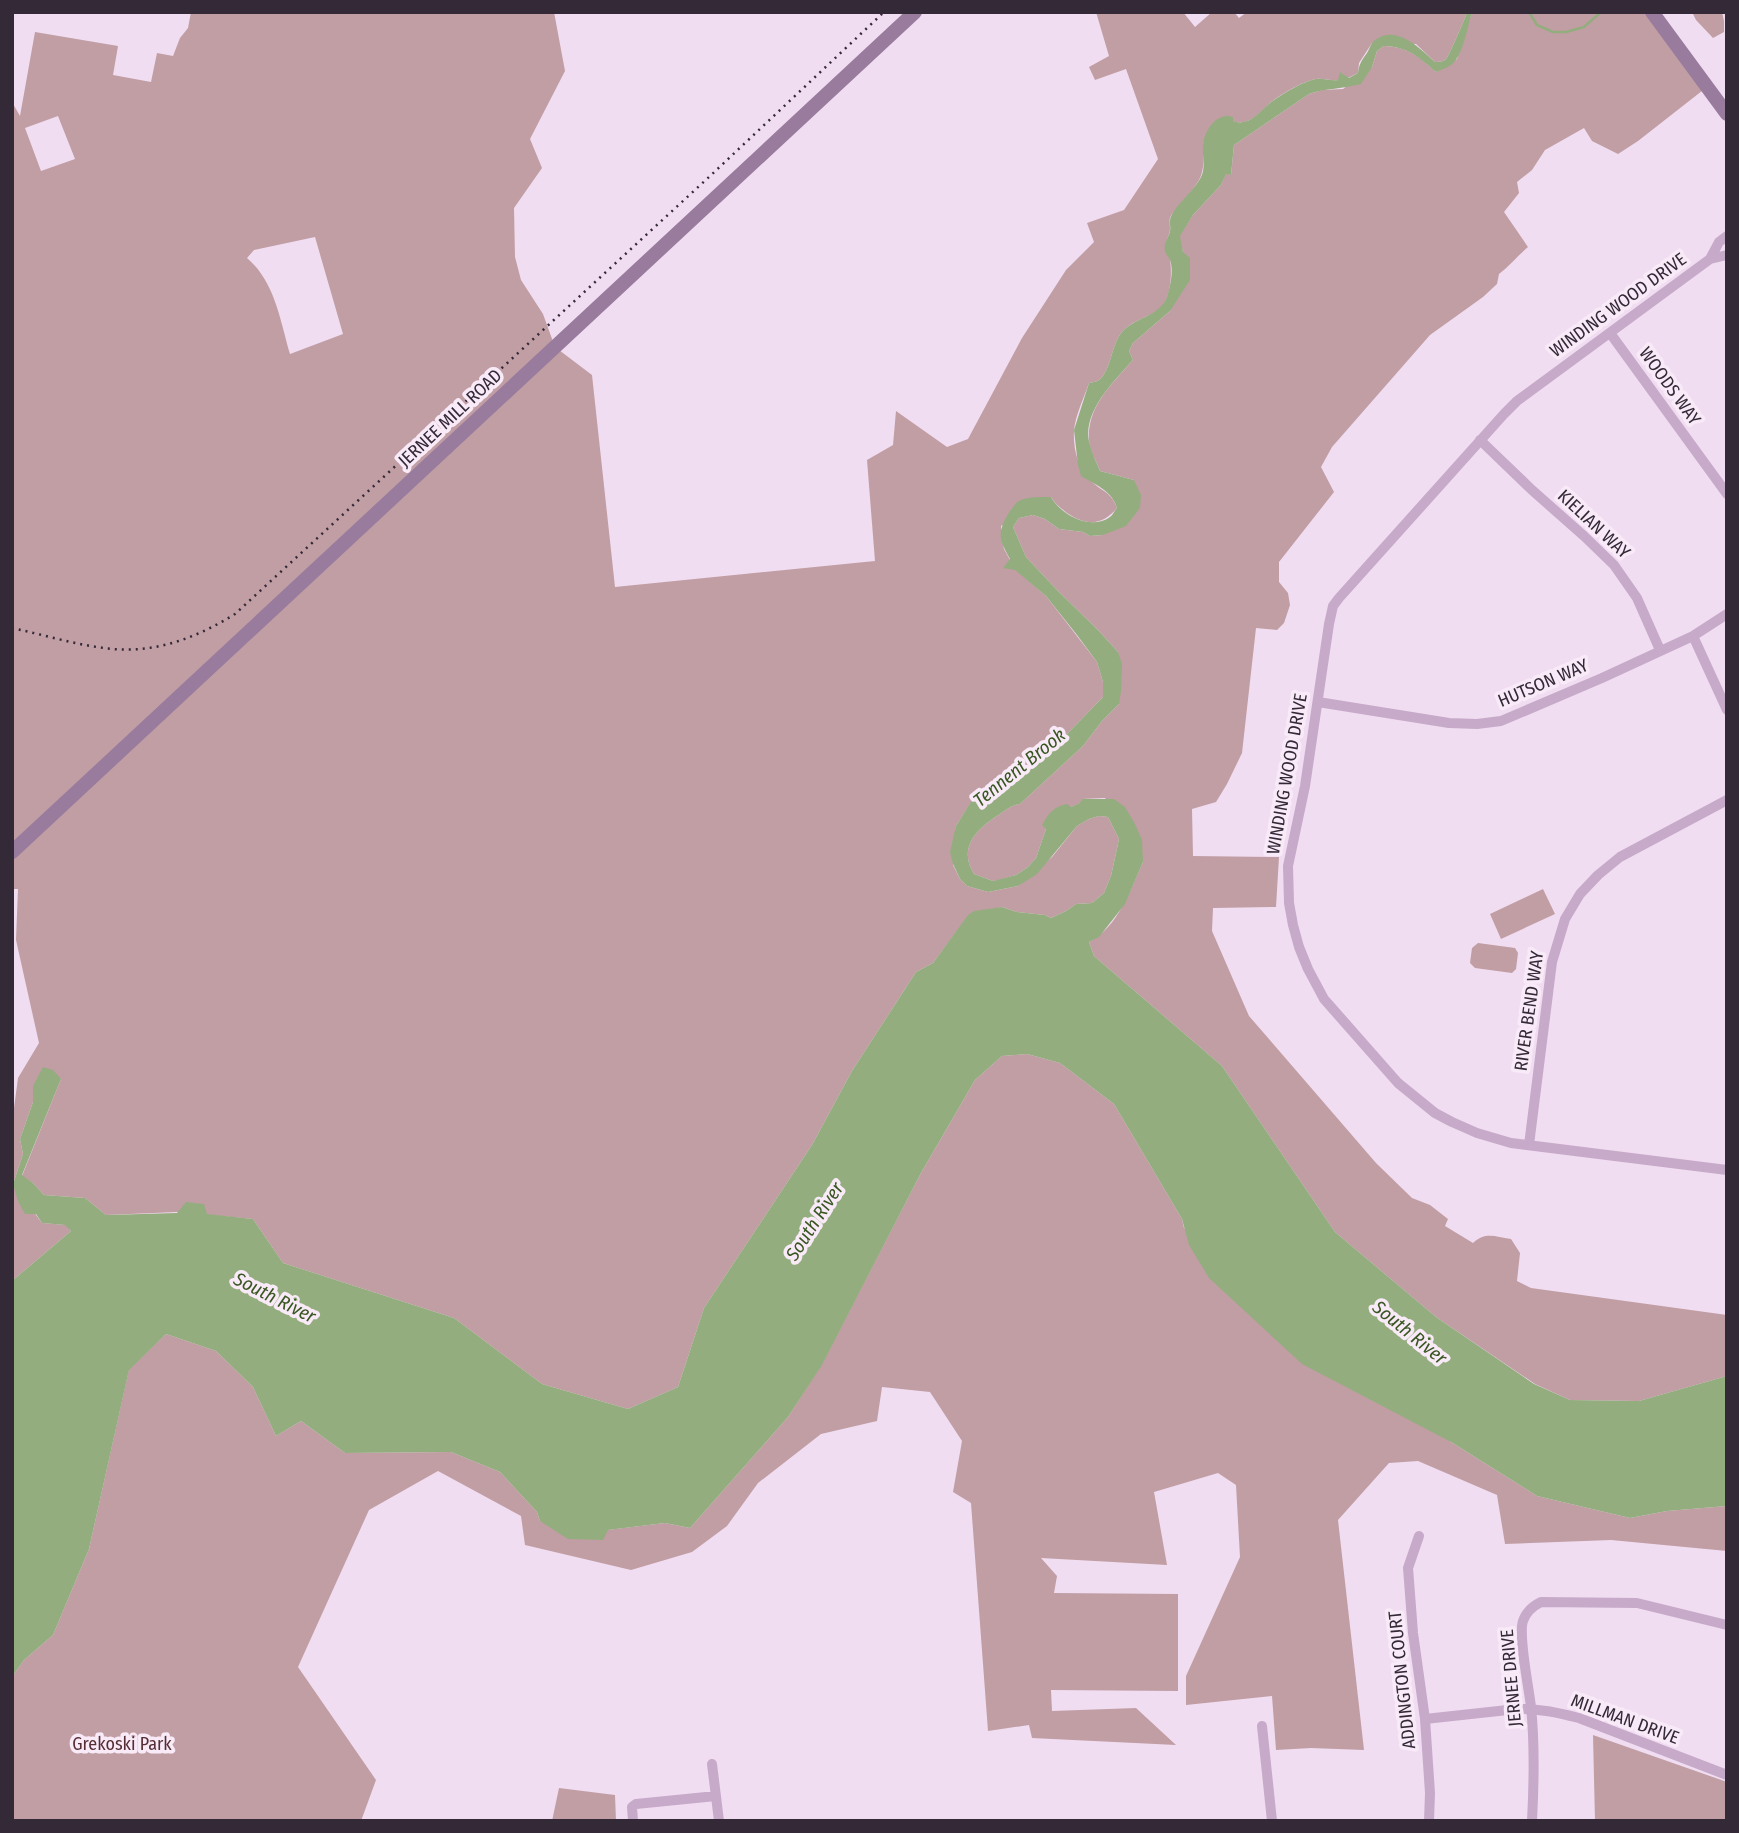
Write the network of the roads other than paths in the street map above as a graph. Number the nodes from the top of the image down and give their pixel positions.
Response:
1 (915, 12) edge
2 (1653, 12) edge
3 (1727, 114) edge
4 (1727, 236) edge
5 (1727, 255) edge
6 (1710, 259) junction
7 (1610, 332) junction
8 (1480, 440) junction
9 (1727, 494) edge
10 (1727, 614) edge
11 (1693, 636) junction
12 (1660, 650) junction
13 (1318, 702) junction
14 (1727, 710) edge
15 (1727, 800) edge
16 (12, 852) edge
17 (1529, 1145) junction
18 (1727, 1170) edge
19 (1419, 1536) dead end
20 (1727, 1625) edge
21 (1531, 1708) junction
22 (1425, 1719) junction
23 (1262, 1726) dead end
24 (712, 1764) dead end
25 (1727, 1775) edge
26 (716, 1796) junction
27 (633, 1821) edge
28 (719, 1821) edge
29 (1272, 1821) edge
30 (1429, 1821) edge
31 (1532, 1821) edge

1 - 16 street, JERNEE MILL ROAD
2 - 3 street
4 - 6 street, WINDING WOOD DRIVE
5 - 6 street, WINDING WOOD DRIVE
6 - 7 street, WINDING WOOD DRIVE
7 - 8 street, WINDING WOOD DRIVE
7 - 9 street, WOODS WAY
8 - 12 street, KIELIAN WAY
8 - 13 street, WINDING WOOD DRIVE
10 - 11 street, HUTSON WAY
11 - 12 street, HUTSON WAY
11 - 14 street
12 - 13 street, HUTSON WAY
13 - 17 street, WINDING WOOD DRIVE
15 - 17 street, RIVER BEND WAY
17 - 18 street, WINDING WOOD DRIVE
19 - 22 street, ADDINGTON COURT
20 - 21 street, JERNEE DRIVE
21 - 22 street, MILLMAN DRIVE
21 - 25 street, MILLMAN DRIVE
21 - 31 street, JERNEE DRIVE
22 - 30 street, ADDINGTON COURT
23 - 29 street
24 - 26 street
26 - 27 street
26 - 28 street

